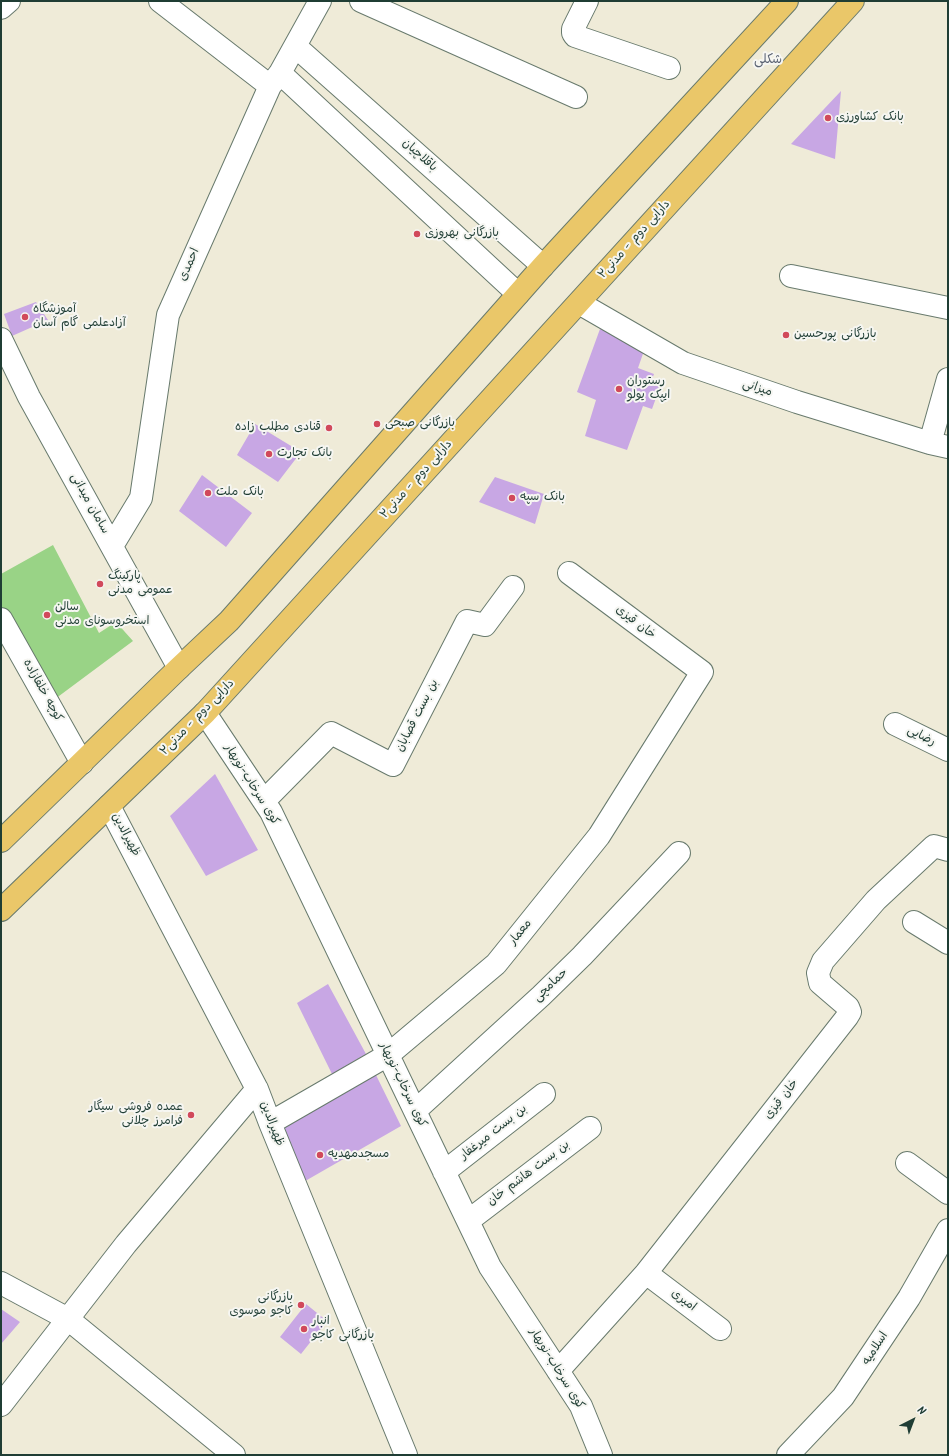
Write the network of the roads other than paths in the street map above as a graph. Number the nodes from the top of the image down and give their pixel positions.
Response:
1 (9, 1) edge
2 (160, 1) edge
3 (320, 1) edge
4 (361, 1) edge
5 (587, 1) edge
6 (787, 1) edge
7 (853, 1) edge
8 (1, 8) edge
9 (294, 46) junction
10 (669, 68) dead end
11 (275, 79) junction
12 (576, 97) dead end
13 (439, 174) junction
14 (416, 200) junction
15 (543, 266) junction
16 (791, 276) dead end
17 (518, 294) junction
18 (579, 303) junction
19 (948, 308) edge
20 (1, 339) edge
21 (948, 379) edge
22 (939, 445) edge
23 (112, 546) junction
24 (569, 573) dead end
25 (513, 586) dead end
26 (1, 619) edge
27 (179, 668) junction
28 (702, 672) joint
29 (205, 713) junction
30 (895, 724) dead end
31 (948, 750) edge
32 (82, 763) junction
33 (264, 801) junction
34 (109, 806) junction
35 (1, 841) edge
36 (948, 850) edge
37 (679, 853) dead end
38 (1, 910) edge
39 (914, 922) dead end
40 (948, 943) edge
41 (388, 1055) junction
42 (257, 1089) junction
43 (544, 1094) dead end
44 (415, 1110) junction
45 (270, 1123) junction
46 (590, 1128) dead end
47 (907, 1164) dead end
48 (444, 1172) junction
49 (948, 1193) edge
50 (468, 1221) junction
51 (948, 1230) edge
52 (646, 1273) junction
53 (1, 1283) edge
54 (68, 1319) junction
55 (720, 1330) dead end
56 (558, 1371) junction
57 (1, 1405) edge
58 (234, 1455) edge
59 (406, 1455) edge
60 (601, 1455) edge
61 (788, 1455) edge

1 - 8 street
2 - 11 street
3 - 9 street, احمدی
4 - 12 street
5 - 10 street
6 - 15 main road
7 - 18 main road, دارایی دوم - مدنی۲
9 - 11 street, احمدی
9 - 13 street, باقلاچیان
11 - 14 street
11 - 23 street, احمدی
13 - 14 street
13 - 15 street, باقلاچیان
14 - 17 street
15 - 17 main road
16 - 19 street
17 - 27 main road
18 - 22 street, میزانی
18 - 29 main road, دارایی دوم - مدنی۲
20 - 23 street, سامان میدانی
21 - 22 street
23 - 27 street, سامان میدانی
24 - 28 street, خان قیزی
25 - 33 street, بن بست قصابان
26 - 32 street, کوچه خلفازاده
27 - 32 main road
28 - 41 street, معمار
29 - 33 street, کوی سرخاب-نوبهار
29 - 34 main road, دارایی دوم - مدنی۲
30 - 31 street, رضایی
32 - 35 main road
33 - 41 street, کوی سرخاب-نوبهار
34 - 38 main road, دارایی دوم - مدنی۲
34 - 42 street, ظهیرالدین
36 - 52 street, خان قیزی
37 - 44 street, حمامچی
39 - 40 street
41 - 44 street, کوی سرخاب-نوبهار
41 - 45 street, معمار
42 - 45 street, ظهیرالدین
42 - 54 street
43 - 48 street, بن بست میرغفار
44 - 48 street, کوی سرخاب-نوبهار
45 - 59 street, ظهیرالدین
46 - 50 street, بن بست هاشم خان
47 - 49 street
48 - 50 street, کوی سرخاب-نوبهار
50 - 56 street, کوی سرخاب-نوبهار
51 - 61 street, اسلامیه
52 - 55 street, امیری
52 - 56 street, خان قیزی
53 - 54 street
54 - 57 street
54 - 58 street
56 - 60 street, کوی سرخاب-نوبهار

